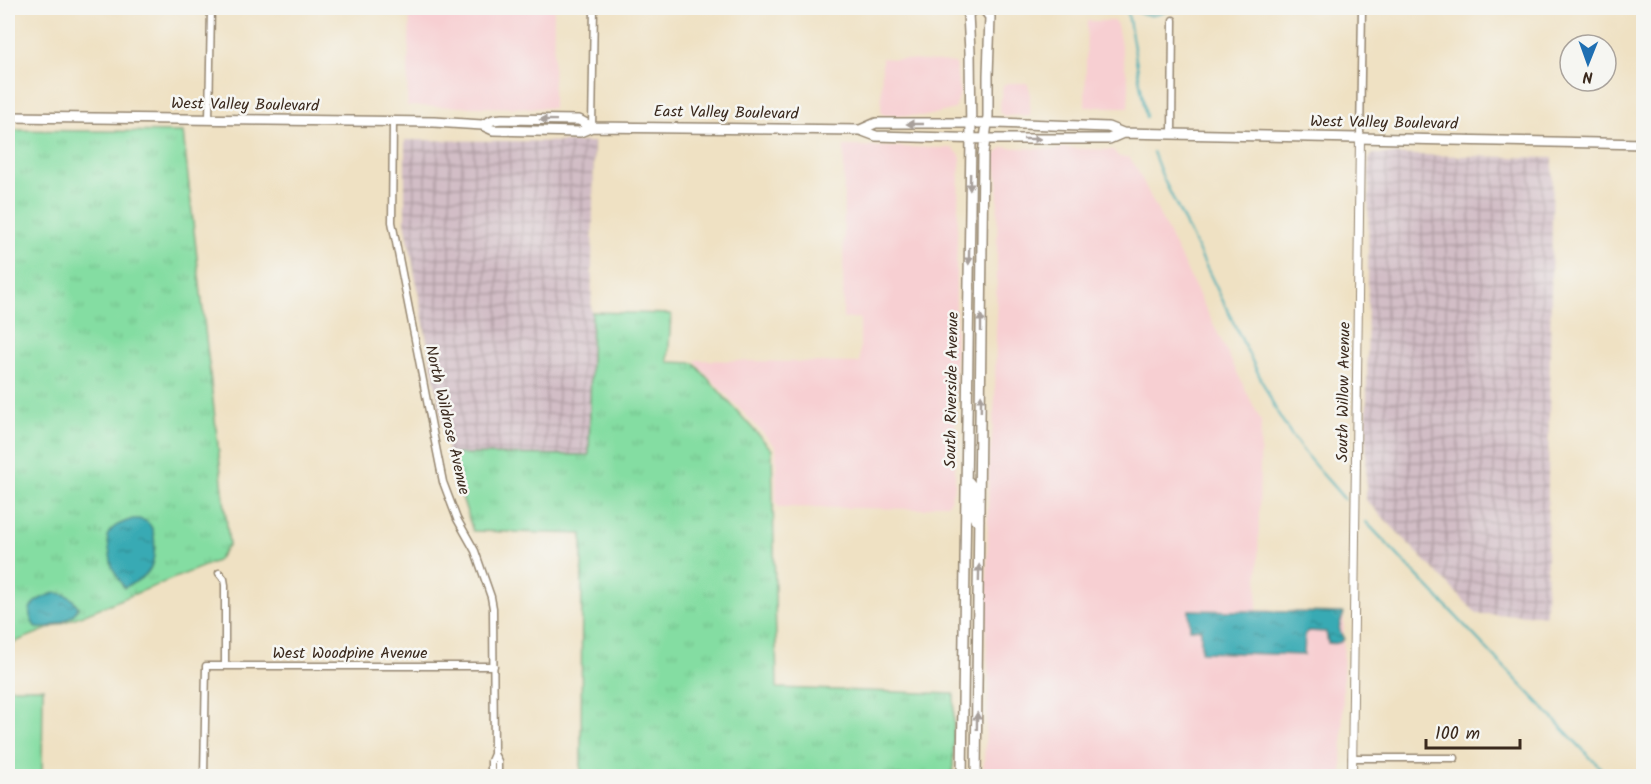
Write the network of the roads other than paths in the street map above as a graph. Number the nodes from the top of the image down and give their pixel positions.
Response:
1 (211, 8) edge
2 (594, 8) edge
3 (975, 8) edge
4 (983, 8) edge
5 (1362, 8) edge
6 (1173, 20) dead end
7 (8, 117) edge
8 (208, 120) junction
9 (393, 122) junction
10 (974, 123) junction
11 (987, 123) junction
12 (592, 127) junction
13 (860, 130) junction
14 (1124, 133) junction
15 (1172, 134) junction
16 (977, 138) junction
17 (1360, 138) junction
18 (1644, 144) edge
19 (966, 478) junction
20 (979, 520) junction
21 (219, 573) dead end
22 (225, 666) junction
23 (494, 666) junction
24 (494, 754) junction
25 (1352, 758) junction
26 (1455, 758) dead end
27 (204, 777) edge
28 (491, 777) edge
29 (498, 777) edge
30 (962, 777) edge
31 (976, 777) edge
32 (1352, 777) edge

1 - 8 street
2 - 12 street
3 - 10 main road, South Riverside Avenue
4 - 11 main road, South Riverside Avenue
5 - 17 street, South Willow Avenue
6 - 15 street
7 - 8 main road, West Valley Boulevard
8 - 9 main road, West Valley Boulevard
9 - 12 main road, West Valley Boulevard
9 - 23 street, North Wildrose Avenue
10 - 11 main road, West Valley Boulevard
10 -> 13 main road, East Valley Boulevard
10 - 16 main road, South Riverside Avenue
11 - 14 main road, West Valley Boulevard
11 - 16 main road, South Riverside Avenue
12 - 13 main road, East Valley Boulevard
13 - 16 main road, East Valley Boulevard
14 - 15 main road, West Valley Boulevard
16 -> 14 main road, West Valley Boulevard
15 - 17 main road, West Valley Boulevard
16 -> 19 main road, South Riverside Avenue
20 -> 16 main road, South Riverside Avenue
17 - 18 main road, West Valley Boulevard
17 - 25 street, South Willow Avenue
19 - 20 main road
19 - 30 main road, South Riverside Avenue
31 -> 20 main road, South Riverside Avenue
21 - 22 street
22 - 23 street, West Woodpine Avenue
22 - 27 street, West Woodpine Avenue
23 - 24 street, North Wildrose Avenue
24 - 28 street, North Wildrose Avenue
24 - 29 street, North Wildrose Avenue
25 - 26 street
25 - 32 street, South Willow Avenue

